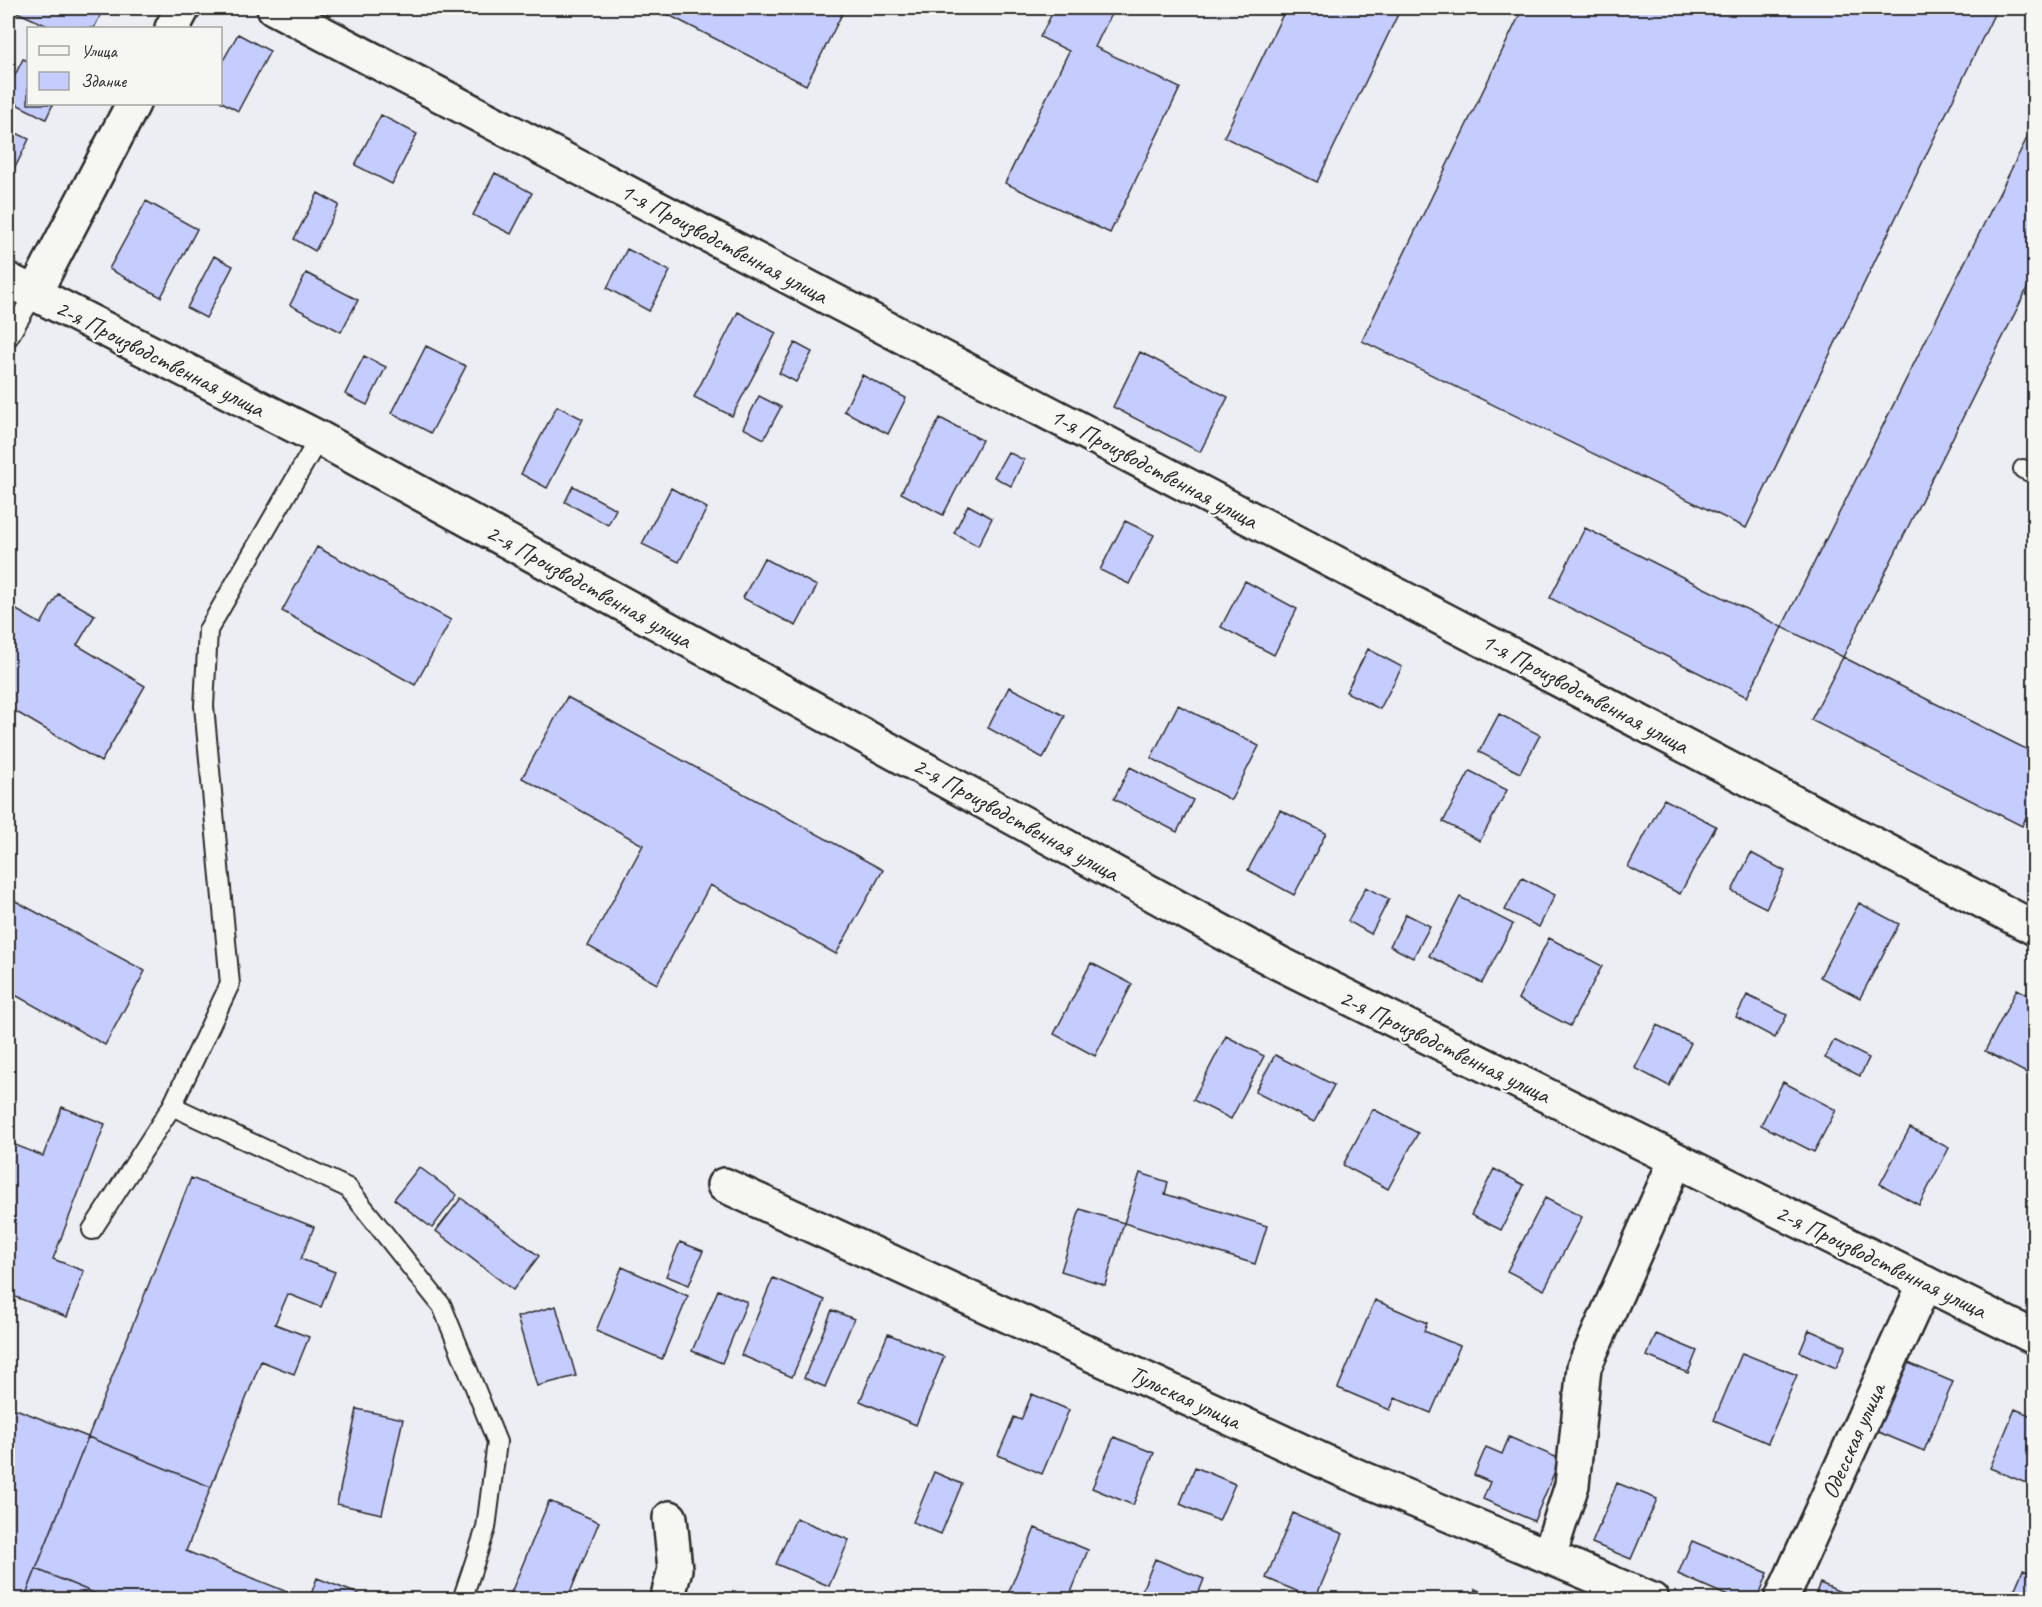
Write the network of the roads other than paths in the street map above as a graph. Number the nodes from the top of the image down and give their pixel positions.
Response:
1 (183, 8) edge
2 (274, 8) edge
3 (173, 27) edge
4 (132, 105) edge
5 (21, 287) edge
6 (8, 338) edge
7 (319, 438) junction
8 (2034, 928) edge
9 (172, 1106) junction
10 (1676, 1160) junction
11 (724, 1185) dead end
12 (92, 1230) dead end
13 (1925, 1283) junction
14 (2034, 1337) edge
15 (670, 1518) dead end
16 (1549, 1556) junction
17 (462, 1599) edge
18 (667, 1599) edge
19 (1652, 1599) edge
20 (1781, 1599) edge

1 - 3 street
2 - 8 street, 1-я Производственная улица
4 - 5 street
5 - 6 lane
5 - 7 street, 2-я Производственная улица
7 - 9 lane
7 - 10 street, 2-я Производственная улица
9 - 12 lane
9 - 17 lane
10 - 13 street, 2-я Производственная улица
10 - 16 street
11 - 16 street, Тульская улица
13 - 14 street, 2-я Производственная улица
13 - 20 street, Одесская улица
15 - 18 street
16 - 19 street, Тульская улица

